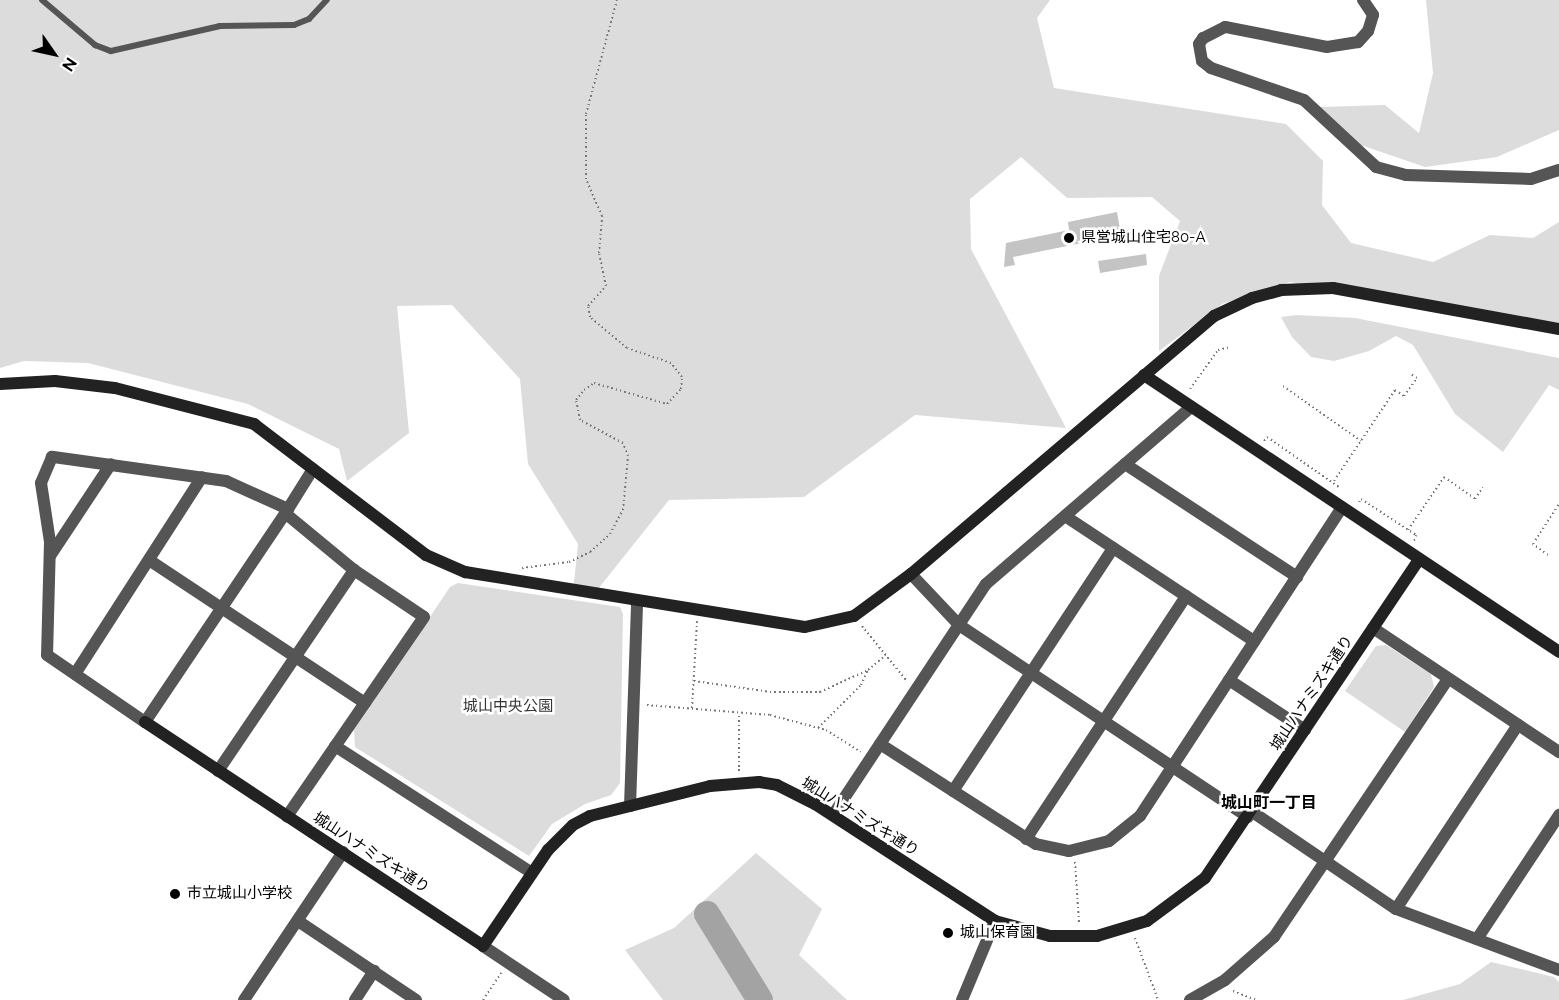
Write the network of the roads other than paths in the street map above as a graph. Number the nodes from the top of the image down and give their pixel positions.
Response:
1 (42, 0) edge
2 (327, 0) edge
3 (1363, 0) edge
4 (1559, 170) edge
5 (1559, 329) edge
6 (1144, 375) junction
7 (0, 384) edge
8 (1191, 406) junction
9 (111, 464) junction
10 (1125, 464) junction
11 (313, 469) junction
12 (202, 477) junction
13 (1342, 507) junction
14 (286, 511) junction
15 (1065, 516) junction
16 (1113, 548) junction
17 (50, 556) junction
18 (1419, 559) junction
19 (149, 560) junction
20 (354, 570) junction
21 (911, 574) junction
22 (1297, 577) junction
23 (1186, 596) junction
24 (637, 602) junction
25 (221, 608) junction
26 (959, 625) junction
27 (1373, 628) junction
28 (1254, 641) junction
29 (1559, 652) edge
30 (295, 657) junction
31 (1031, 672) junction
32 (75, 674) junction
33 (1448, 679) junction
34 (1229, 680) junction
35 (364, 703) junction
36 (1104, 720) junction
37 (145, 722) junction
38 (1518, 725) junction
39 (1305, 730) junction
40 (880, 744) junction
41 (335, 746) junction
42 (1559, 752) edge
43 (1173, 766) junction
44 (218, 771) junction
45 (953, 791) junction
46 (630, 806) junction
47 (1249, 814) junction
48 (833, 815) junction
49 (1559, 815) edge
50 (287, 816) junction
51 (1026, 839) junction
52 (343, 852) junction
53 (1326, 862) junction
54 (532, 873) junction
55 (1396, 909) junction
56 (298, 921) junction
57 (995, 921) junction
58 (1477, 939) junction
59 (483, 946) junction
60 (1558, 969) edge
61 (374, 971) junction
62 (244, 1000) edge
63 (355, 1000) edge
64 (416, 1000) edge
65 (564, 1000) edge
66 (962, 1000) edge
67 (1190, 1000) edge

1 - 2 lane
3 - 4 street
5 - 6 street
6 - 8 street
6 - 21 street
7 - 11 street
8 - 10 street
8 - 13 street
9 - 12 street
9 - 17 street
9 - 17 street
10 - 15 street
10 - 22 street
11 - 14 street
11 - 24 street
12 - 14 street
12 - 19 street
13 - 18 street
13 - 22 street
14 - 20 street
14 - 25 street
15 - 16 street
15 - 26 street
16 - 23 street
16 - 31 street
17 - 32 street
18 - 27 street, 城山ハナミズキ通り
18 - 29 street
19 - 25 street
19 - 32 street
20 - 30 street
20 - 35 street
21 - 24 street
21 - 26 street
22 - 28 street
23 - 28 street
23 - 36 street
24 - 46 street
25 - 30 street
25 - 37 street
26 - 31 street
26 - 40 street
27 - 33 street
27 - 39 street, 城山ハナミズキ通り
28 - 34 street
30 - 35 street
30 - 44 street
31 - 36 street
31 - 45 street
32 - 37 street
33 - 38 street
33 - 53 street
34 - 39 street
34 - 43 street
35 - 41 street
36 - 43 street
36 - 51 street
37 - 44 street, 城山ハナミズキ通り
38 - 42 street
38 - 55 street
39 - 47 street, 城山ハナミズキ通り
40 - 45 street
40 - 48 street
41 - 50 street
41 - 54 street
43 - 47 street
43 - 51 street
44 - 50 street, 城山ハナミズキ通り
45 - 51 street
46 - 48 street, 城山ハナミズキ通り
46 - 54 street, 城山ハナミズキ通り
47 - 53 street
47 - 57 street, 城山ハナミズキ通り
48 - 57 street, 城山ハナミズキ通り
49 - 58 street
50 - 52 street, 城山ハナミズキ通り
52 - 56 street
52 - 59 street, 城山ハナミズキ通り
53 - 55 street
53 - 67 street
54 - 59 street, 城山ハナミズキ通り
55 - 58 street
56 - 61 street
56 - 62 street
57 - 66 street
58 - 60 street
59 - 65 street
61 - 63 street
61 - 64 street

